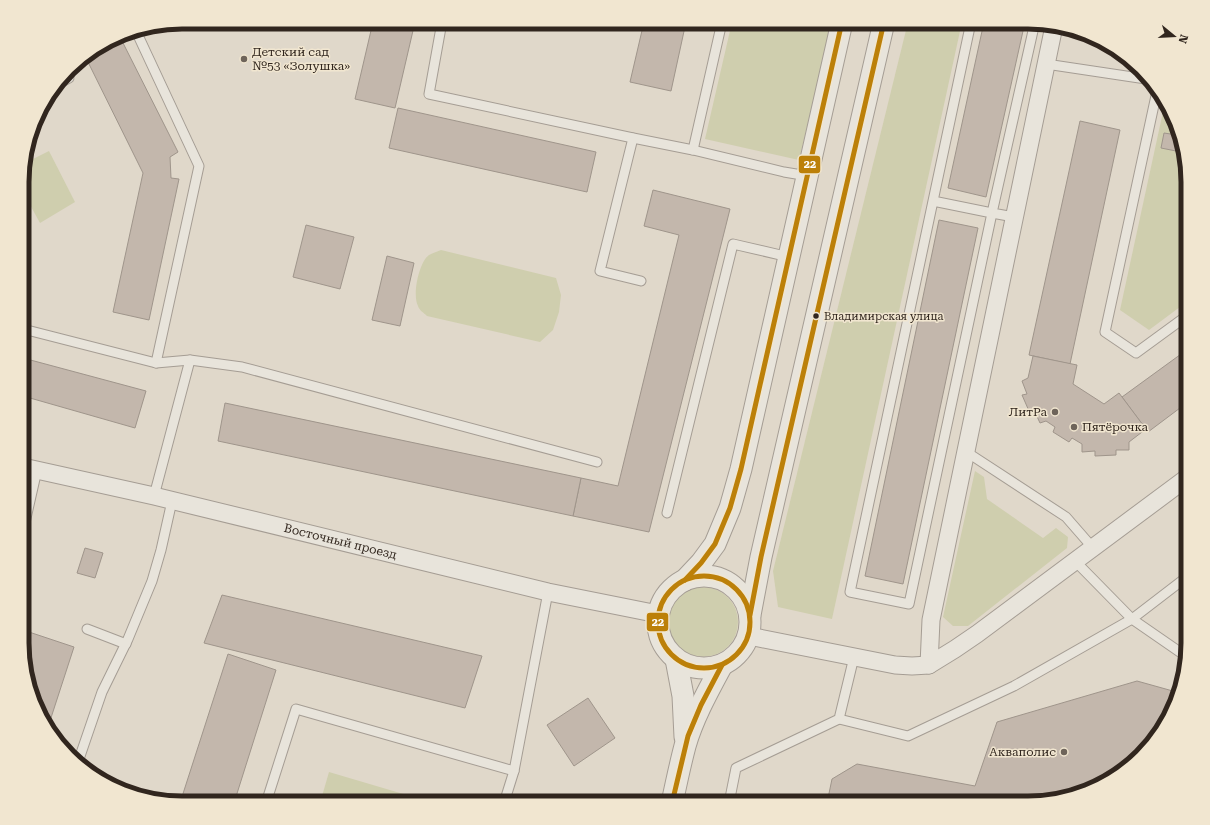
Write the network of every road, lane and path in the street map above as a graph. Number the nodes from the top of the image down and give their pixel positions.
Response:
1 (441, 29) edge
2 (720, 29) edge
3 (840, 29) edge
4 (882, 29) edge
5 (970, 29) edge
6 (1033, 29) edge
7 (1053, 31) edge
8 (138, 35) edge
9 (1046, 64) junction
10 (1140, 78) edge
11 (1156, 98) edge
12 (633, 138) junction
13 (693, 150) junction
14 (808, 176) junction
15 (933, 201) junction
16 (992, 213) junction
17 (1014, 217) junction
18 (789, 257) junction
19 (641, 280) dead end
20 (1181, 320) edge
21 (29, 331) edge
22 (190, 360) junction
23 (156, 363) junction
24 (965, 451) junction
25 (596, 462) dead end
26 (30, 469) edge
27 (1181, 482) edge
28 (154, 496) junction
29 (172, 501) junction
30 (667, 513) dead end
31 (1093, 548) junction
32 (1075, 561) junction
33 (685, 580) junction
34 (1181, 581) edge
35 (548, 592) junction
36 (658, 614) junction
37 (750, 615) junction
38 (1132, 619) junction
39 (87, 629) dead end
40 (749, 636) junction
41 (126, 644) junction
42 (1181, 653) edge
43 (854, 657) junction
44 (676, 659) junction
45 (929, 665) junction
46 (722, 666) junction
47 (839, 719) junction
48 (685, 745) junction
49 (80, 757) edge
50 (514, 771) junction
51 (268, 796) edge
52 (506, 796) edge
53 (674, 796) edge
54 (730, 796) edge

1 - 12 lane
2 - 13 lane
3 - 14 street
4 - 37 street
5 - 15 lane
6 - 16 lane
7 - 9 street
8 - 23 lane
9 - 10 lane
9 - 17 street
11 - 20 lane
12 - 13 lane
12 - 19 lane
13 - 14 lane
14 - 18 street
15 - 16 lane
15 - 16 lane
16 - 17 lane
17 - 24 street
18 - 30 lane
18 - 33 street
21 - 23 lane
22 - 23 lane
22 - 25 lane
22 - 28 lane
24 - 31 lane
24 - 45 street
26 - 28 street, Восточный проезд
27 - 31 street
28 - 29 street, Восточный проезд
29 - 35 street, Восточный проезд
29 - 41 lane
31 - 32 street
32 - 38 lane
32 - 45 street
33 - 36 street
33 - 37 street
34 - 38 lane
35 - 36 street, Восточный проезд
35 - 50 lane
36 - 44 street
37 - 40 street
38 - 42 lane
38 - 47 lane
39 - 41 lane
40 - 43 street
40 - 46 street
41 - 49 lane
43 - 45 street
43 - 47 lane
44 - 46 street
44 - 48 street
46 - 48 street
47 - 54 lane
48 - 53 street
50 - 51 lane
50 - 52 lane

